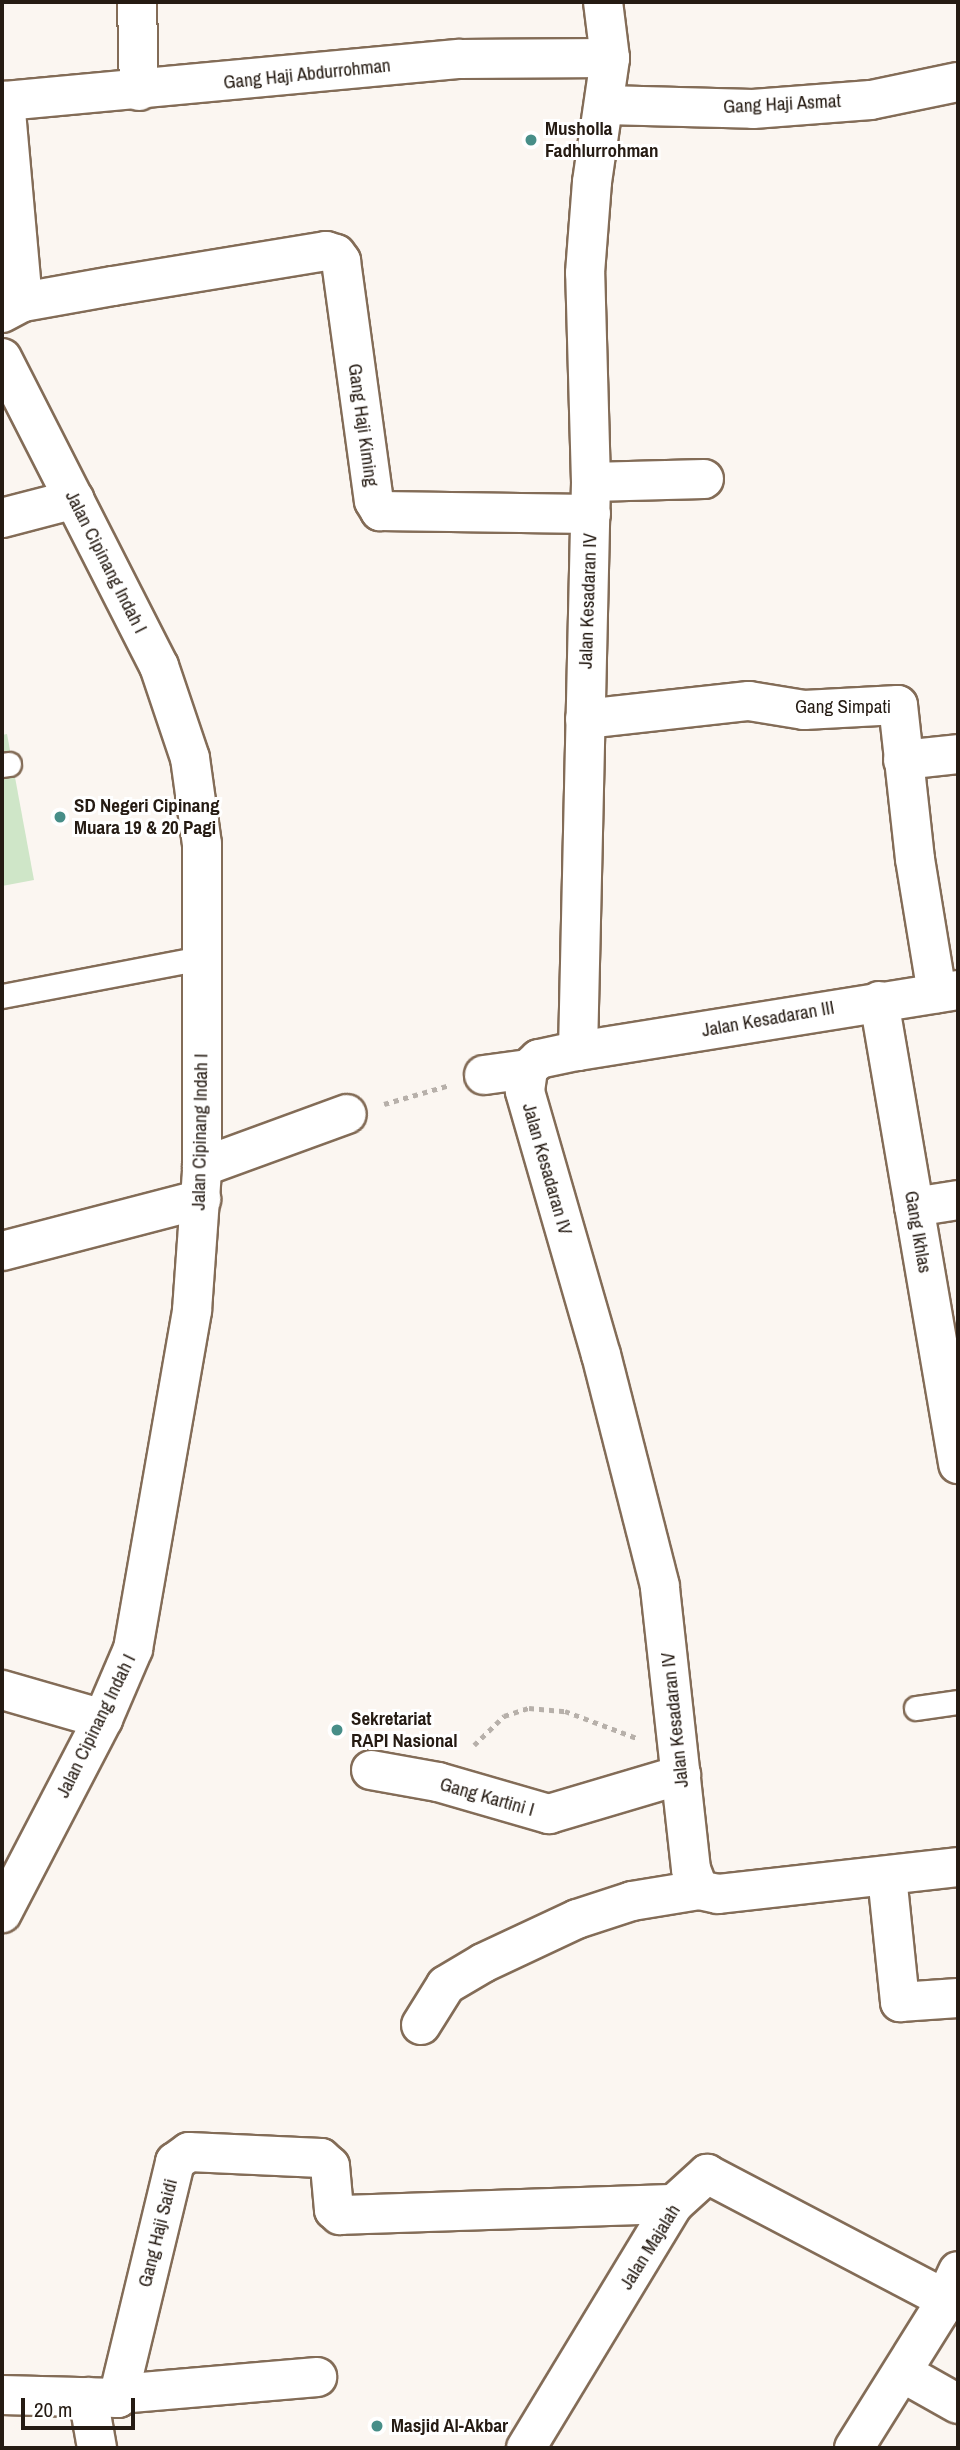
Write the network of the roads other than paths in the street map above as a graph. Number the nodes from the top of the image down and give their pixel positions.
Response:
1 (137, 2) edge
2 (603, 2) edge
3 (610, 58) junction
4 (958, 82) edge
5 (139, 91) junction
6 (605, 105) junction
7 (12, 308) edge
8 (2, 358) edge
9 (704, 479) dead end
10 (591, 498) junction
11 (75, 499) junction
12 (2, 518) edge
13 (585, 719) junction
14 (958, 754) edge
15 (903, 760) junction
16 (202, 958) junction
17 (948, 991) edge
18 (2, 996) edge
19 (879, 1001) junction
20 (578, 1051) junction
21 (528, 1069) junction
22 (484, 1075) road end
23 (347, 1114) road end
24 (201, 1183) junction
25 (958, 1200) edge
26 (914, 1207) junction
27 (2, 1251) edge
28 (958, 1464) edge
29 (2, 1690) edge
30 (958, 1702) edge
31 (916, 1708) dead end
32 (103, 1719) junction
33 (680, 1757) junction
34 (371, 1770) dead end
35 (958, 1867) edge
36 (887, 1876) junction
37 (699, 1890) junction
38 (2, 1913) edge
39 (958, 1998) edge
40 (421, 2025) dead end
41 (674, 2204) junction
42 (952, 2285) edge
43 (903, 2373) junction
44 (317, 2377) dead end
45 (2, 2395) edge
46 (104, 2396) junction
47 (958, 2404) edge
48 (96, 2448) edge
49 (526, 2448) edge
50 (854, 2448) edge

1 - 5 street
2 - 3 street, Jalan Kesadaran IV
3 - 5 street, Gang Haji Abdurrohman
3 - 6 street, Jalan Kesadaran IV
4 - 6 street, Gang Haji Asmat
5 - 7 street, Gang Haji Abdurrohman
6 - 10 street, Jalan Kesadaran IV
7 - 10 street, Gang Haji Kiming
8 - 11 street, Jalan Cipinang Indah I
9 - 10 street
10 - 13 street, Jalan Kesadaran IV
11 - 12 street
11 - 16 street, Jalan Cipinang Indah I
13 - 15 street, Gang Simpati
13 - 20 street, Jalan Kesadaran IV
14 - 15 street
15 - 17 street, Gang Simpati
16 - 18 lane
16 - 24 street, Jalan Cipinang Indah I
17 - 19 street, Jalan Kesadaran III
19 - 20 street, Jalan Kesadaran III
19 - 26 street, Gang Ikhlas
20 - 21 street
21 - 22 street
21 - 33 street, Jalan Kesadaran IV
23 - 24 street
24 - 27 street
24 - 32 street, Jalan Cipinang Indah I
25 - 26 street
26 - 28 street, Gang Ikhlas
29 - 32 street
30 - 31 lane
32 - 38 street, Jalan Cipinang Indah I
33 - 34 street, Gang Kartini I
33 - 37 street, Jalan Kesadaran IV
35 - 36 street
36 - 37 street
36 - 39 street
37 - 40 street
41 - 42 street, Jalan Majalah
41 - 46 street, Gang Haji Saidi
41 - 49 street, Jalan Majalah
42 - 43 street
43 - 47 street
43 - 50 street
44 - 46 street
45 - 46 street
46 - 48 street

